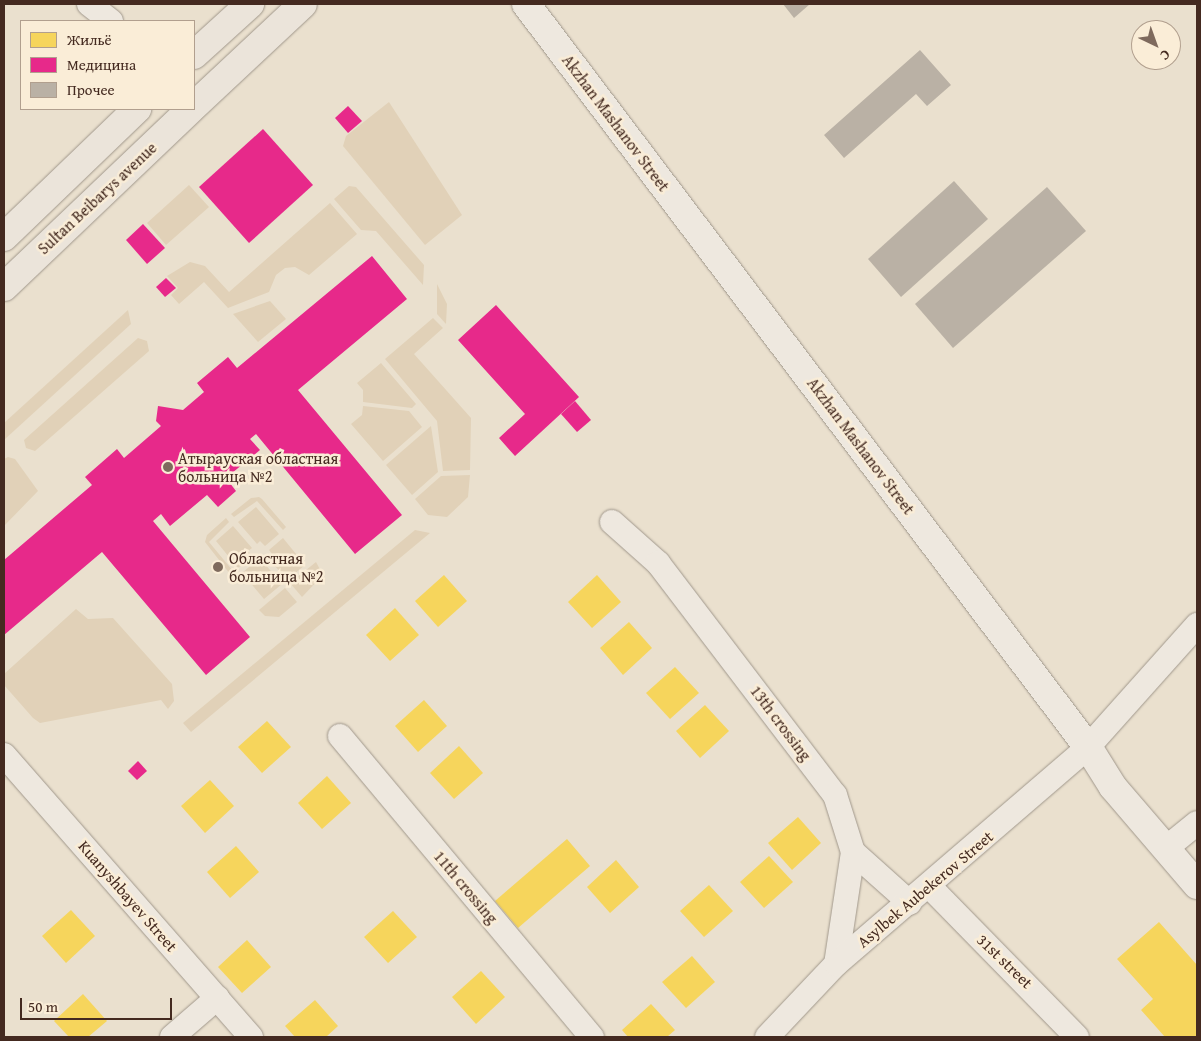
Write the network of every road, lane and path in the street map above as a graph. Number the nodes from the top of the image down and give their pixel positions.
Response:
1 (89, 4) edge
2 (250, 4) edge
3 (302, 4) edge
4 (526, 4) edge
5 (110, 20) edge
6 (195, 54) edge
7 (195, 105) edge
8 (136, 110) edge
9 (190, 110) edge
10 (4, 237) edge
11 (4, 287) edge
12 (612, 522) dead end
13 (1197, 626) edge
14 (340, 736) dead end
15 (1088, 747) junction
16 (8, 766) edge
17 (1197, 823) edge
18 (1165, 849) junction
19 (853, 852) junction
20 (1197, 885) edge
21 (930, 887) junction
22 (910, 903) junction
23 (836, 964) junction
24 (217, 998) junction
25 (172, 1037) edge
26 (251, 1037) edge
27 (592, 1037) edge
28 (767, 1037) edge
29 (1077, 1037) edge

1 - 5 street
2 - 6 main road
3 - 7 main road, Sultan Beibarys avenue
4 - 15 street, Akzhan Mashanov Street
8 - 10 main road
9 - 11 main road, Sultan Beibarys avenue
12 - 19 street, 13th crossing
13 - 15 street, Asylbek Aubekerov Street
14 - 27 street, 11th crossing
15 - 18 street, Akzhan Mashanov Street
15 - 21 street, Asylbek Aubekerov Street
16 - 24 street, Kuanyshbayev Street
17 - 18 street
18 - 20 street, Akzhan Mashanov Street
19 - 22 street
19 - 23 street, 13th crossing
21 - 22 street, Asylbek Aubekerov Street
21 - 29 street, 31st street
22 - 23 street, Asylbek Aubekerov Street
23 - 28 street, Asylbek Aubekerov Street
24 - 25 street
24 - 26 street, Kuanyshbayev Street

